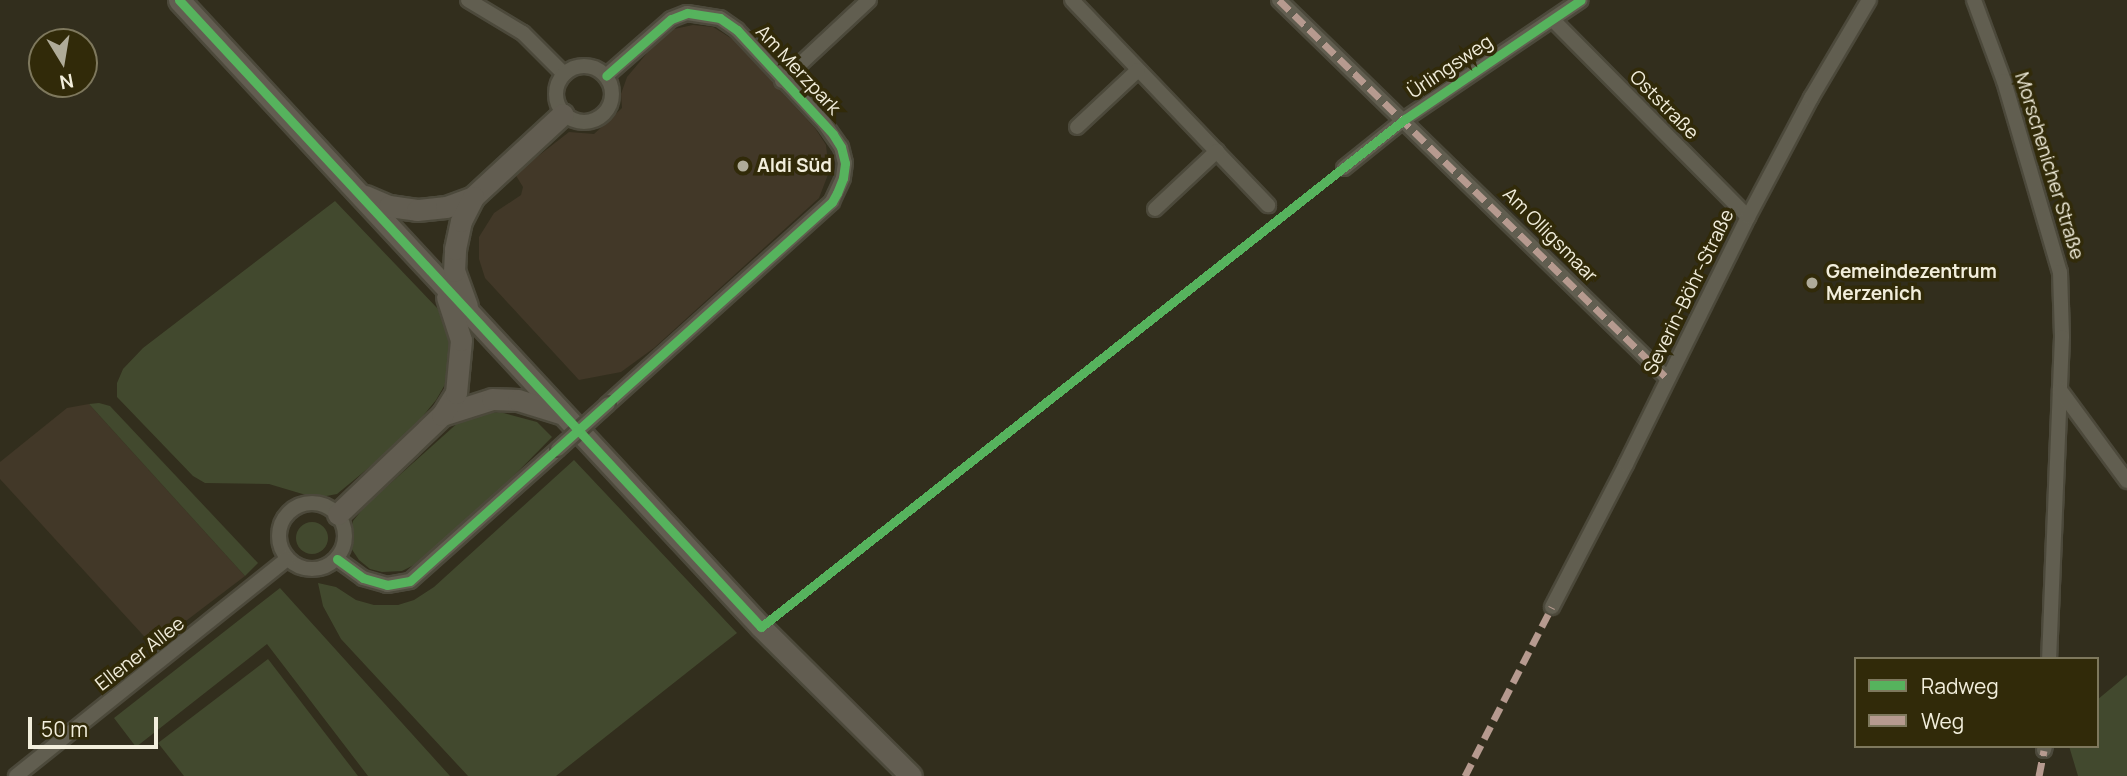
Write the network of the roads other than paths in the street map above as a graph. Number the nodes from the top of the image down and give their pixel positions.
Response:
1 (179, 0) edge
2 (468, 0) edge
3 (869, 0) edge
4 (1073, 0) edge
5 (1279, 0) edge
6 (1581, 0) edge
7 (1869, 0) edge
8 (1974, 0) edge
9 (1553, 20) junction
10 (1138, 71) junction
11 (564, 74) junction
12 (606, 76) junction
13 (782, 81) junction
14 (563, 114) junction
15 (1405, 119) junction
16 (1077, 127) dead end
17 (1217, 152) junction
18 (1343, 168) dead end
19 (360, 194) junction
20 (473, 197) junction
21 (1268, 205) dead end
22 (1155, 209) dead end
23 (1748, 217) junction
24 (440, 283) junction
25 (473, 317) junction
26 (1668, 378) junction
27 (2060, 390) junction
28 (442, 415) junction
29 (565, 415) junction
30 (2127, 481) edge
31 (338, 514) junction
32 (287, 559) junction
33 (337, 559) junction
34 (1552, 607) dead end
35 (2049, 657) edge
36 (16, 776) edge
37 (911, 776) edge

1 - 19 main road
2 - 11 street
3 - 13 street
4 - 10 street
5 - 15 street, Am Olligsmaar
6 - 9 street, Ürlingsweg
7 - 23 street, Severin-Böhr-Straße
8 - 27 street, Morschenicher Straße
9 - 15 street, Ürlingsweg
9 - 23 street, Oststraße
10 - 16 street
10 - 17 street
11 - 12 street
11 - 14 street
12 - 13 street, Am Merzpark
12 - 14 street
13 - 33 street, Am Merzpark, bridge
14 - 20 main road
15 - 18 street, Ürlingsweg
15 - 26 street, Am Olligsmaar
17 - 21 street
17 - 22 street
19 - 20 main road
19 - 24 main road
20 - 25 main road
23 - 26 street, Severin-Böhr-Straße
24 - 25 main road
24 - 28 main road
25 - 29 main road
26 - 34 street, Severin-Böhr-Straße
27 - 30 street
27 - 35 street, Morschenicher Straße
28 - 29 main road
28 - 31 main road
29 - 37 main road
31 - 32 street
31 - 33 street
32 - 33 street
32 - 36 street, Ellener Allee

